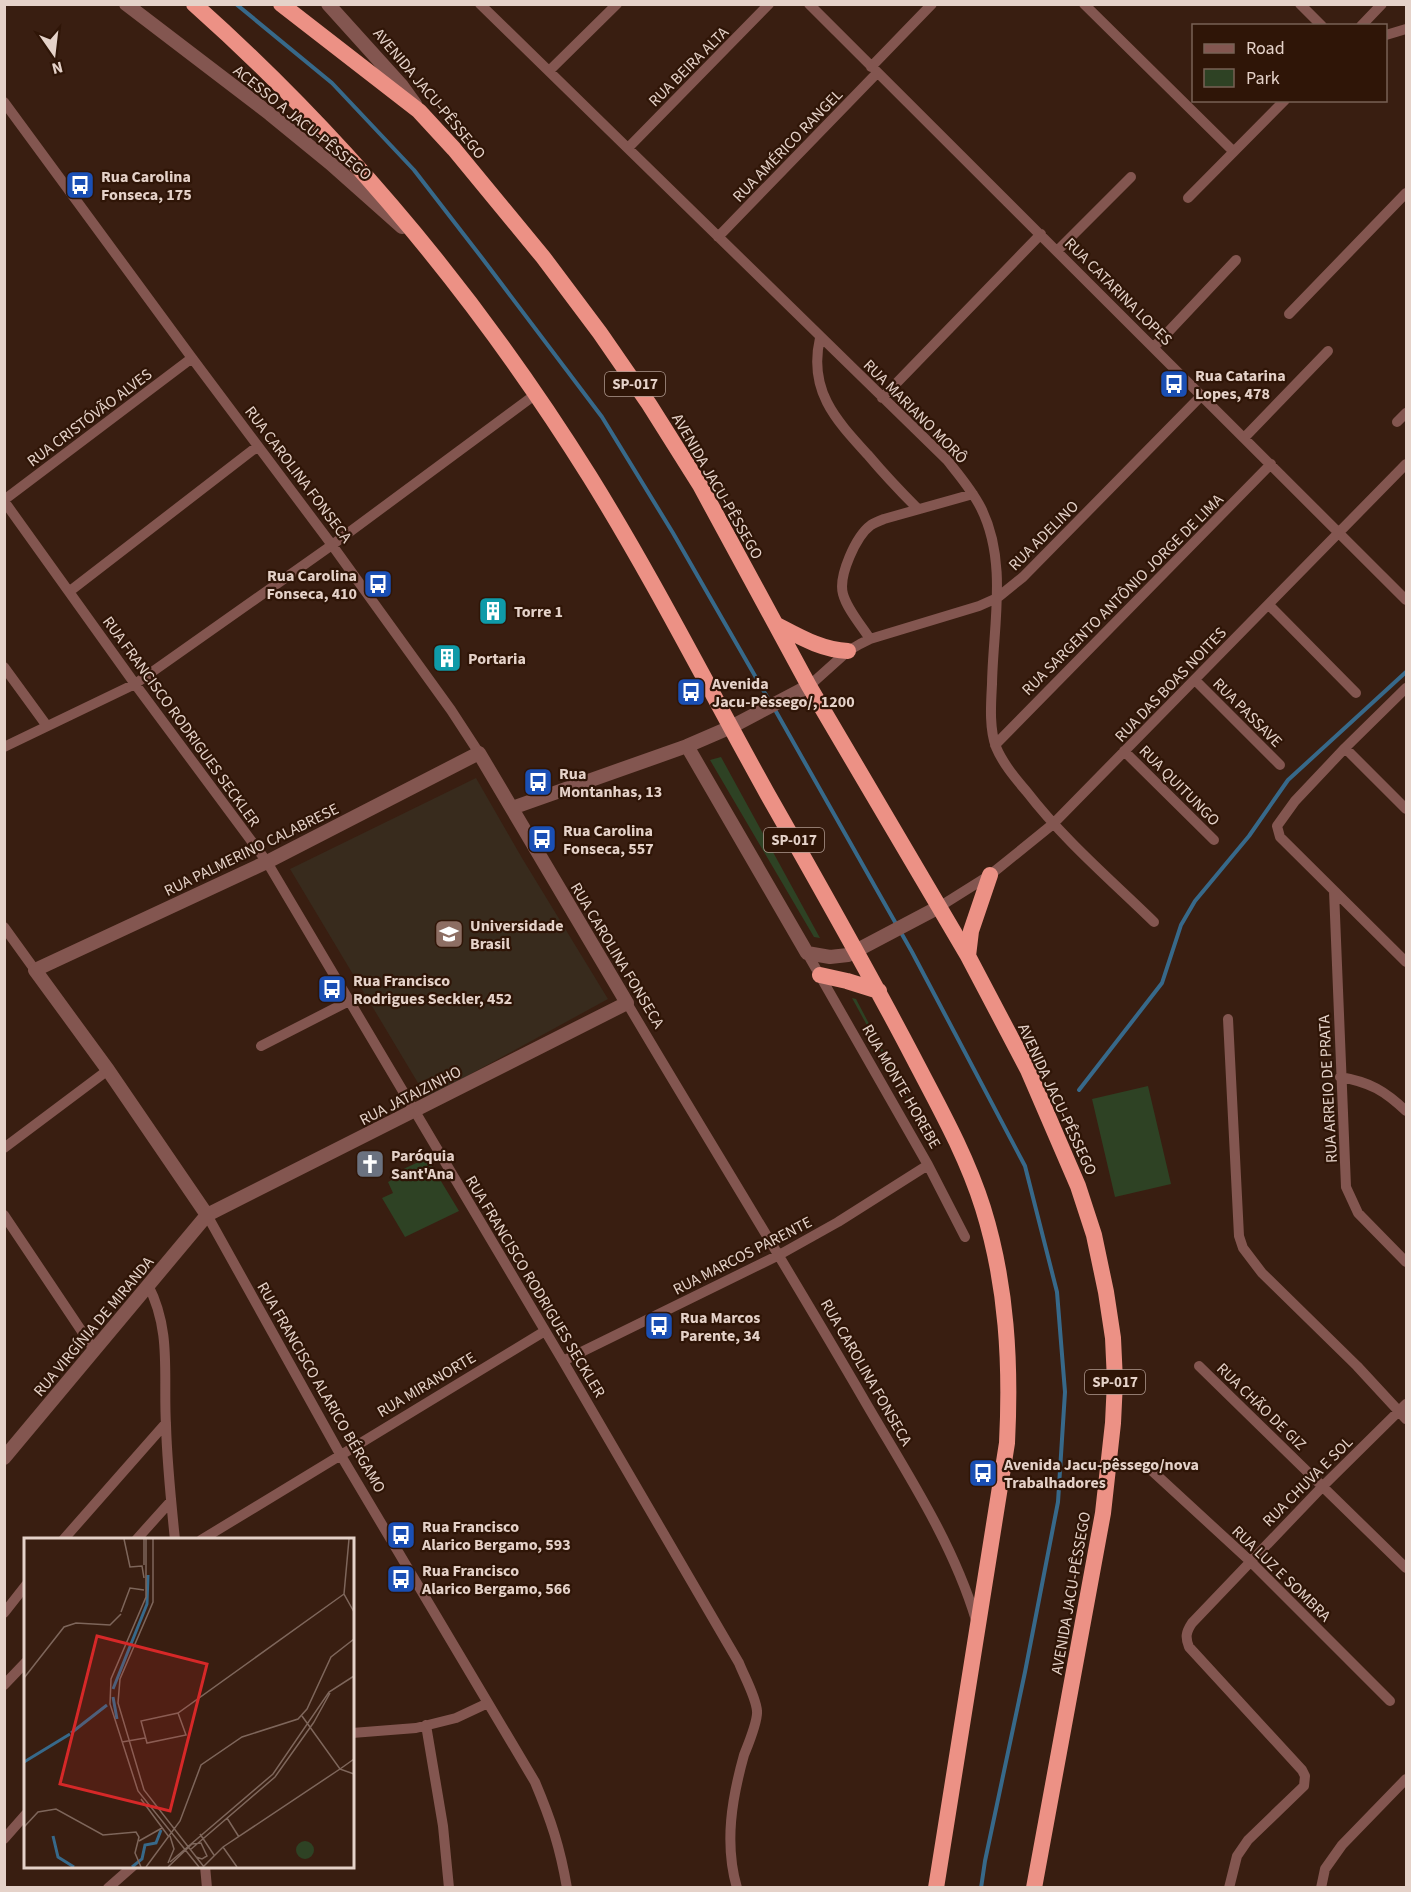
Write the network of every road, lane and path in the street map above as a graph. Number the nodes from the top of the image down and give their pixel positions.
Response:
1 (126, 4) edge
2 (194, 4) edge
3 (281, 4) edge
4 (328, 4) edge
5 (480, 4) edge
6 (617, 4) edge
7 (770, 4) edge
8 (809, 4) edge
9 (932, 4) edge
10 (1084, 4) edge
11 (1300, 4) edge
12 (1382, 4) edge
13 (1320, 24) edge
14 (1363, 24) edge
15 (1407, 29) edge
16 (1387, 35) edge
17 (874, 70) junction
18 (549, 71) junction
19 (4, 102) edge
20 (1283, 102) edge
21 (419, 111) junction
22 (628, 148) junction
23 (1233, 151) junction
24 (1131, 177) dead end
25 (1407, 193) edge
26 (1188, 198) dead end
27 (1041, 234) junction
28 (718, 237) junction
29 (1058, 250) junction
30 (432, 254) junction
31 (1236, 260) dead end
32 (1289, 314) dead end
33 (820, 338) junction
34 (1154, 346) junction
35 (1328, 351) dead end
36 (192, 358) junction
37 (536, 394) junction
38 (1202, 395) junction
39 (882, 398) junction
40 (1407, 413) edge
41 (1397, 422) dead end
42 (1244, 438) junction
43 (258, 446) junction
44 (1271, 464) junction
45 (1407, 464) edge
46 (973, 494) junction
47 (4, 500) edge
48 (918, 509) junction
49 (1340, 532) junction
50 (332, 545) junction
51 (70, 591) junction
52 (997, 598) junction
53 (1407, 600) edge
54 (1269, 605) junction
55 (777, 626) junction
56 (870, 639) junction
57 (848, 651) junction
58 (4, 667) edge
59 (1194, 680) junction
60 (135, 684) junction
61 (1407, 688) edge
62 (805, 689) junction
63 (1356, 693) dead end
64 (737, 724) junction
65 (47, 726) junction
66 (995, 745) junction
67 (687, 746) junction
68 (4, 747) edge
69 (1345, 748) junction
70 (1124, 752) junction
71 (479, 753) junction
72 (1280, 765) dead end
73 (512, 808) junction
74 (1407, 809) edge
75 (1053, 824) junction
76 (1214, 840) dead end
77 (267, 862) junction
78 (990, 875) junction
79 (1334, 891) junction
80 (932, 911) junction
81 (1154, 922) dead end
82 (4, 927) edge
83 (863, 949) junction
84 (807, 953) junction
85 (968, 956) junction
86 (1407, 962) edge
87 (35, 970) junction
88 (820, 975) junction
89 (879, 991) junction
90 (349, 1001) junction
91 (627, 1003) junction
92 (1228, 1019) dead end
93 (261, 1046) dead end
94 (108, 1070) junction
95 (1340, 1077) junction
96 (414, 1111) junction
97 (1407, 1112) edge
98 (4, 1148) edge
99 (928, 1165) junction
100 (4, 1215) edge
101 (207, 1215) junction
102 (965, 1237) dead end
103 (779, 1255) junction
104 (1407, 1262) edge
105 (148, 1286) junction
106 (545, 1331) junction
107 (95, 1351) junction
108 (563, 1361) junction
109 (1199, 1366) dead end
110 (1404, 1411) edge
111 (166, 1423) junction
112 (340, 1454) junction
113 (4, 1458) edge
114 (1150, 1469) dead end
115 (1323, 1486) junction
116 (171, 1502) junction
117 (64, 1538) edge
118 (137, 1538) edge
119 (175, 1538) edge
120 (203, 1538) edge
121 (1250, 1561) junction
122 (1407, 1568) edge
123 (24, 1588) edge
124 (4, 1613) edge
125 (978, 1626) junction
126 (24, 1664) edge
127 (4, 1685) edge
128 (1390, 1701) dead end
129 (488, 1703) junction
130 (426, 1725) junction
131 (354, 1733) edge
132 (1407, 1779) edge
133 (24, 1816) edge
134 (4, 1839) edge
135 (131, 1868) edge
136 (205, 1868) edge
137 (108, 1887) edge
138 (207, 1887) edge
139 (449, 1887) edge
140 (567, 1887) edge
141 (737, 1887) edge
142 (936, 1887) edge
143 (1034, 1887) edge
144 (1229, 1887) edge
145 (1321, 1887) edge

1 - 30 street, ACESSO A JACU-PÊSSEGO
2 - 30 highway, SP-017
3 - 21 highway, SP-017
4 - 21 street, AVENIDA JACU-PÊSSEGO
5 - 18 street, RUA MARIANO MORÔ
6 - 18 street
7 - 22 street, RUA BEIRA ALTA
8 - 17 street, RUA CATARINA LOPES
9 - 17 street, RUA AMÉRICO RANGEL
10 - 23 street
11 - 13 street
12 - 14 street
15 - 16 street
17 - 27 street, RUA CATARINA LOPES
17 - 28 street, RUA AMÉRICO RANGEL
18 - 22 street, RUA MARIANO MORÔ
19 - 36 street, RUA CAROLINA FONSECA
20 - 23 street
21 - 55 highway, AVENIDA JACU-PÊSSEGO / SP-017
22 - 28 street, RUA MARIANO MORÔ
23 - 26 street
24 - 29 street
25 - 32 street
27 - 29 street, RUA CATARINA LOPES
27 - 39 street
28 - 33 street, RUA MARIANO MORÔ
29 - 34 street, RUA CATARINA LOPES
30 - 37 highway, SP-017
31 - 34 street
33 - 39 street, RUA MARIANO MORÔ
33 - 48 street
34 - 38 street, RUA CATARINA LOPES
35 - 42 street
36 - 43 street, RUA CAROLINA FONSECA
36 - 47 street, RUA CRISTÓVÃO ALVES
37 - 50 street
37 - 64 highway, SP-017
38 - 42 street, RUA CATARINA LOPES
38 - 52 street, RUA ADELINO
39 - 46 street, RUA MARIANO MORÔ
40 - 41 street
42 - 44 street, RUA CATARINA LOPES
43 - 50 street, RUA CAROLINA FONSECA
43 - 51 street
44 - 49 street, RUA CATARINA LOPES
44 - 66 street, RUA SARGENTO ANTÔNIO JORGE DE LIMA
45 - 49 street, RUA DAS BOAS NOITES
46 - 48 street
46 - 52 street, RUA MARIANO MORÔ
47 - 51 street, RUA FRANCISCO RODRIGUES SECKLER
48 - 56 street
49 - 53 street, RUA CATARINA LOPES
49 - 54 street, RUA DAS BOAS NOITES
50 - 60 street
50 - 71 street, RUA CAROLINA FONSECA
51 - 60 street, RUA FRANCISCO RODRIGUES SECKLER
52 - 56 street, RUA ADELINO
52 - 66 street, RUA MARIANO MORÔ
54 - 59 street, RUA DAS BOAS NOITES
54 - 63 street
55 - 57 highway
55 - 62 highway, AVENIDA JACU-PÊSSEGO / SP-017
56 - 57 street, RUA ADELINO
57 - 62 street, RUA ADELINO
58 - 65 street
59 - 70 street, RUA DAS BOAS NOITES
59 - 72 street, RUA PASSAVE
60 - 65 street
60 - 77 street, RUA FRANCISCO RODRIGUES SECKLER
61 - 69 street
62 - 64 street
62 - 80 highway, AVENIDA JACU-PÊSSEGO / SP-017
64 - 67 street
64 - 83 highway, SP-017
65 - 68 street
66 - 75 street, RUA MARIANO MORÔ
67 - 73 street
67 - 84 street, RUA MONTE HOREBE
69 - 74 street
69 - 79 street
70 - 75 street, RUA DAS BOAS NOITES
70 - 76 street, RUA QUITUNGO
71 - 73 street, RUA CAROLINA FONSECA
71 - 77 street, RUA PALMERINO CALABRESE
73 - 91 street, RUA CAROLINA FONSECA
75 - 78 street, RUA DAS BOAS NOITES
75 - 81 street, RUA MARIANO MORÔ
77 - 87 street, RUA PALMERINO CALABRESE
77 - 90 street, RUA FRANCISCO RODRIGUES SECKLER
78 - 80 street, RUA DAS BOAS NOITES
78 - 85 highway
79 - 86 street
79 - 95 street, RUA ARREIO DE PRATA
80 - 83 street
80 - 85 highway, AVENIDA JACU-PÊSSEGO / SP-017
82 - 87 street, RUA FRANCISCO ALARICO BÉRGAMO
83 - 84 street
83 - 89 highway, SP-017
84 - 88 street, RUA MONTE HOREBE
85 - 143 highway, AVENIDA JACU-PÊSSEGO / SP-017
87 - 94 street, RUA FRANCISCO ALARICO BÉRGAMO
88 - 89 highway
88 - 99 street, RUA MONTE HOREBE
89 - 125 highway, SP-017
90 - 93 street
90 - 96 street, RUA FRANCISCO RODRIGUES SECKLER
91 - 96 street, RUA JATAIZINHO
91 - 103 street, RUA CAROLINA FONSECA
92 - 110 street
94 - 98 street
94 - 101 street, RUA FRANCISCO ALARICO BÉRGAMO
95 - 97 street
95 - 104 street, RUA ARREIO DE PRATA
96 - 101 street, RUA JATAIZINHO
96 - 106 street, RUA FRANCISCO RODRIGUES SECKLER
99 - 102 street, RUA MONTE HOREBE
99 - 103 street, RUA MARCOS PARENTE
100 - 107 street
101 - 105 street, RUA VIRGÍNIA DE MIRANDA
101 - 112 street, RUA FRANCISCO ALARICO BÉRGAMO
103 - 108 street, RUA MARCOS PARENTE
103 - 125 street, RUA CAROLINA FONSECA
105 - 107 street, RUA VIRGÍNIA DE MIRANDA
105 - 111 street
106 - 108 street, RUA FRANCISCO RODRIGUES SECKLER
106 - 112 street, RUA MIRANORTE
107 - 113 street, RUA VIRGÍNIA DE MIRANDA
108 - 141 street, RUA FRANCISCO RODRIGUES SECKLER
109 - 115 street, RUA CHÃO DE GIZ
110 - 115 street, RUA CHUVA E SOL
111 - 116 street
111 - 117 street
112 - 120 street, RUA MIRANORTE
112 - 129 street, RUA FRANCISCO ALARICO BÉRGAMO
114 - 121 street, RUA LUZ E SOMBRA
115 - 121 street, RUA CHUVA E SOL
115 - 122 street, RUA CHÃO DE GIZ
116 - 118 street
116 - 119 street
121 - 128 street, RUA LUZ E SOMBRA
121 - 144 street, RUA CHUVA E SOL
123 - 124 street
125 - 142 highway, SP-017
126 - 127 street
129 - 130 street
129 - 140 street, RUA FRANCISCO ALARICO BÉRGAMO
130 - 131 street
130 - 139 street
132 - 145 street
133 - 134 street
135 - 137 street
136 - 138 street

